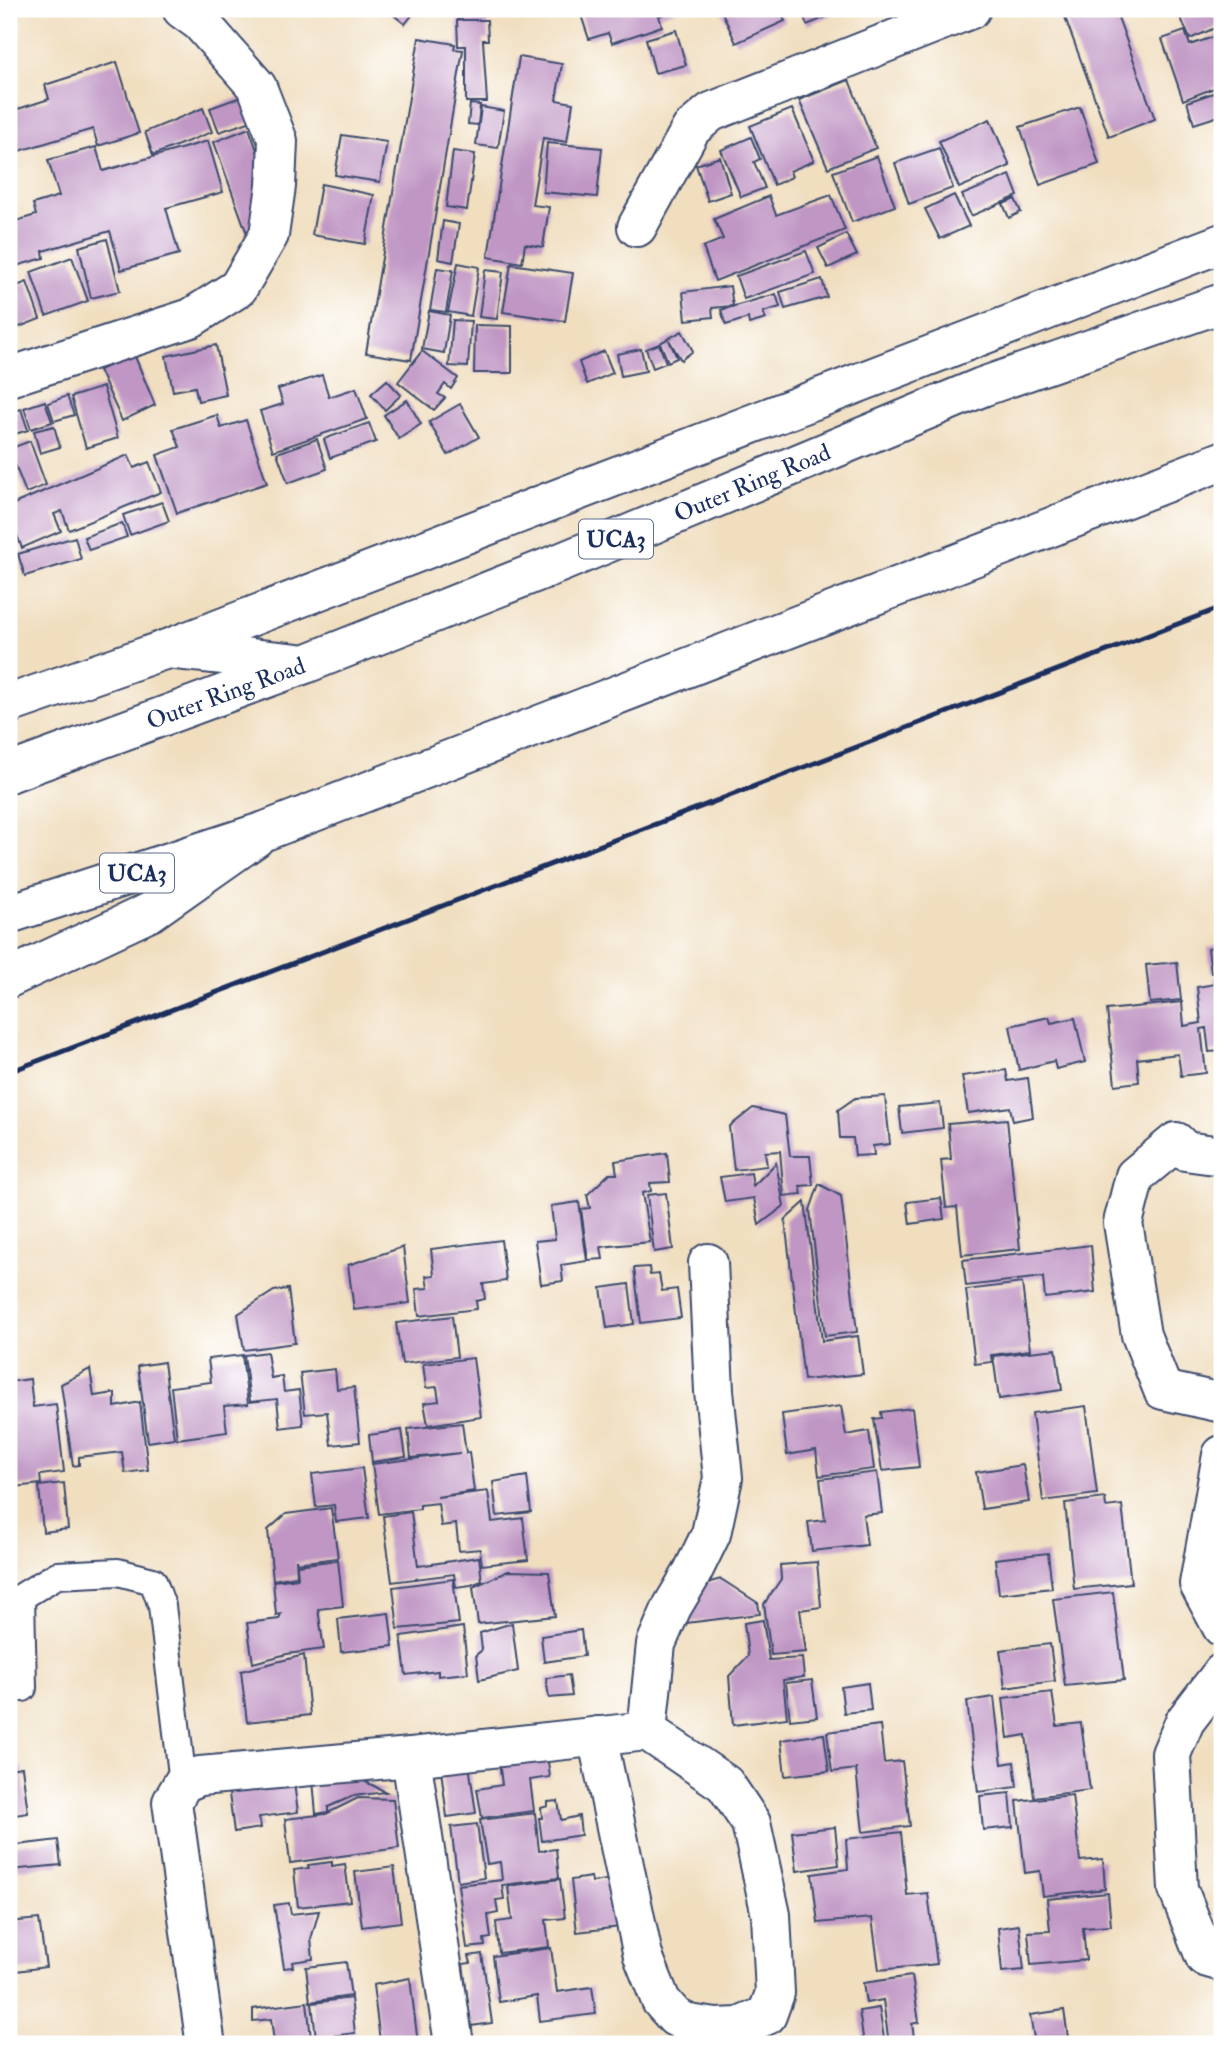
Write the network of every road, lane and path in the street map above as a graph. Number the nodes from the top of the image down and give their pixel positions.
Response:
1 (182, 9) edge
2 (971, 9) edge
3 (926, 17) edge
4 (638, 227) dead end
5 (1222, 243) edge
6 (1222, 303) edge
7 (9, 377) edge
8 (1222, 461) edge
9 (167, 649) junction
10 (306, 664) junction
11 (9, 704) edge
12 (9, 773) edge
13 (265, 831) junction
14 (9, 914) edge
15 (9, 978) edge
16 (1222, 1156) edge
17 (708, 1263) dead end
18 (1222, 1403) edge
19 (1222, 1455) edge
20 (1211, 1582) edge
21 (1222, 1627) edge
22 (1222, 1673) edge
23 (23, 1688) dead end
24 (647, 1731) junction
25 (597, 1736) junction
26 (411, 1757) junction
27 (183, 1783) junction
28 (1222, 1962) edge
29 (205, 2039) dead end
30 (454, 2044) edge

1 - 7 main road
2 - 3 main road
3 - 4 main road
5 - 9 main road, UCA3
6 - 10 main road, Outer Ring Road / UCA3
8 - 13 main road, UCA3
9 - 10 main road
9 - 11 main road, UCA3
10 - 12 main road, Outer Ring Road / UCA3
13 - 14 main road, UCA3
13 - 15 main road, UCA3
16 - 18 main road
17 - 24 main road
19 - 20 main road
20 - 21 main road
22 - 28 main road
23 - 27 lane
24 - 25 main road
24 - 25 main road
25 - 26 main road
26 - 27 main road
26 - 30 main road
27 - 29 main road

